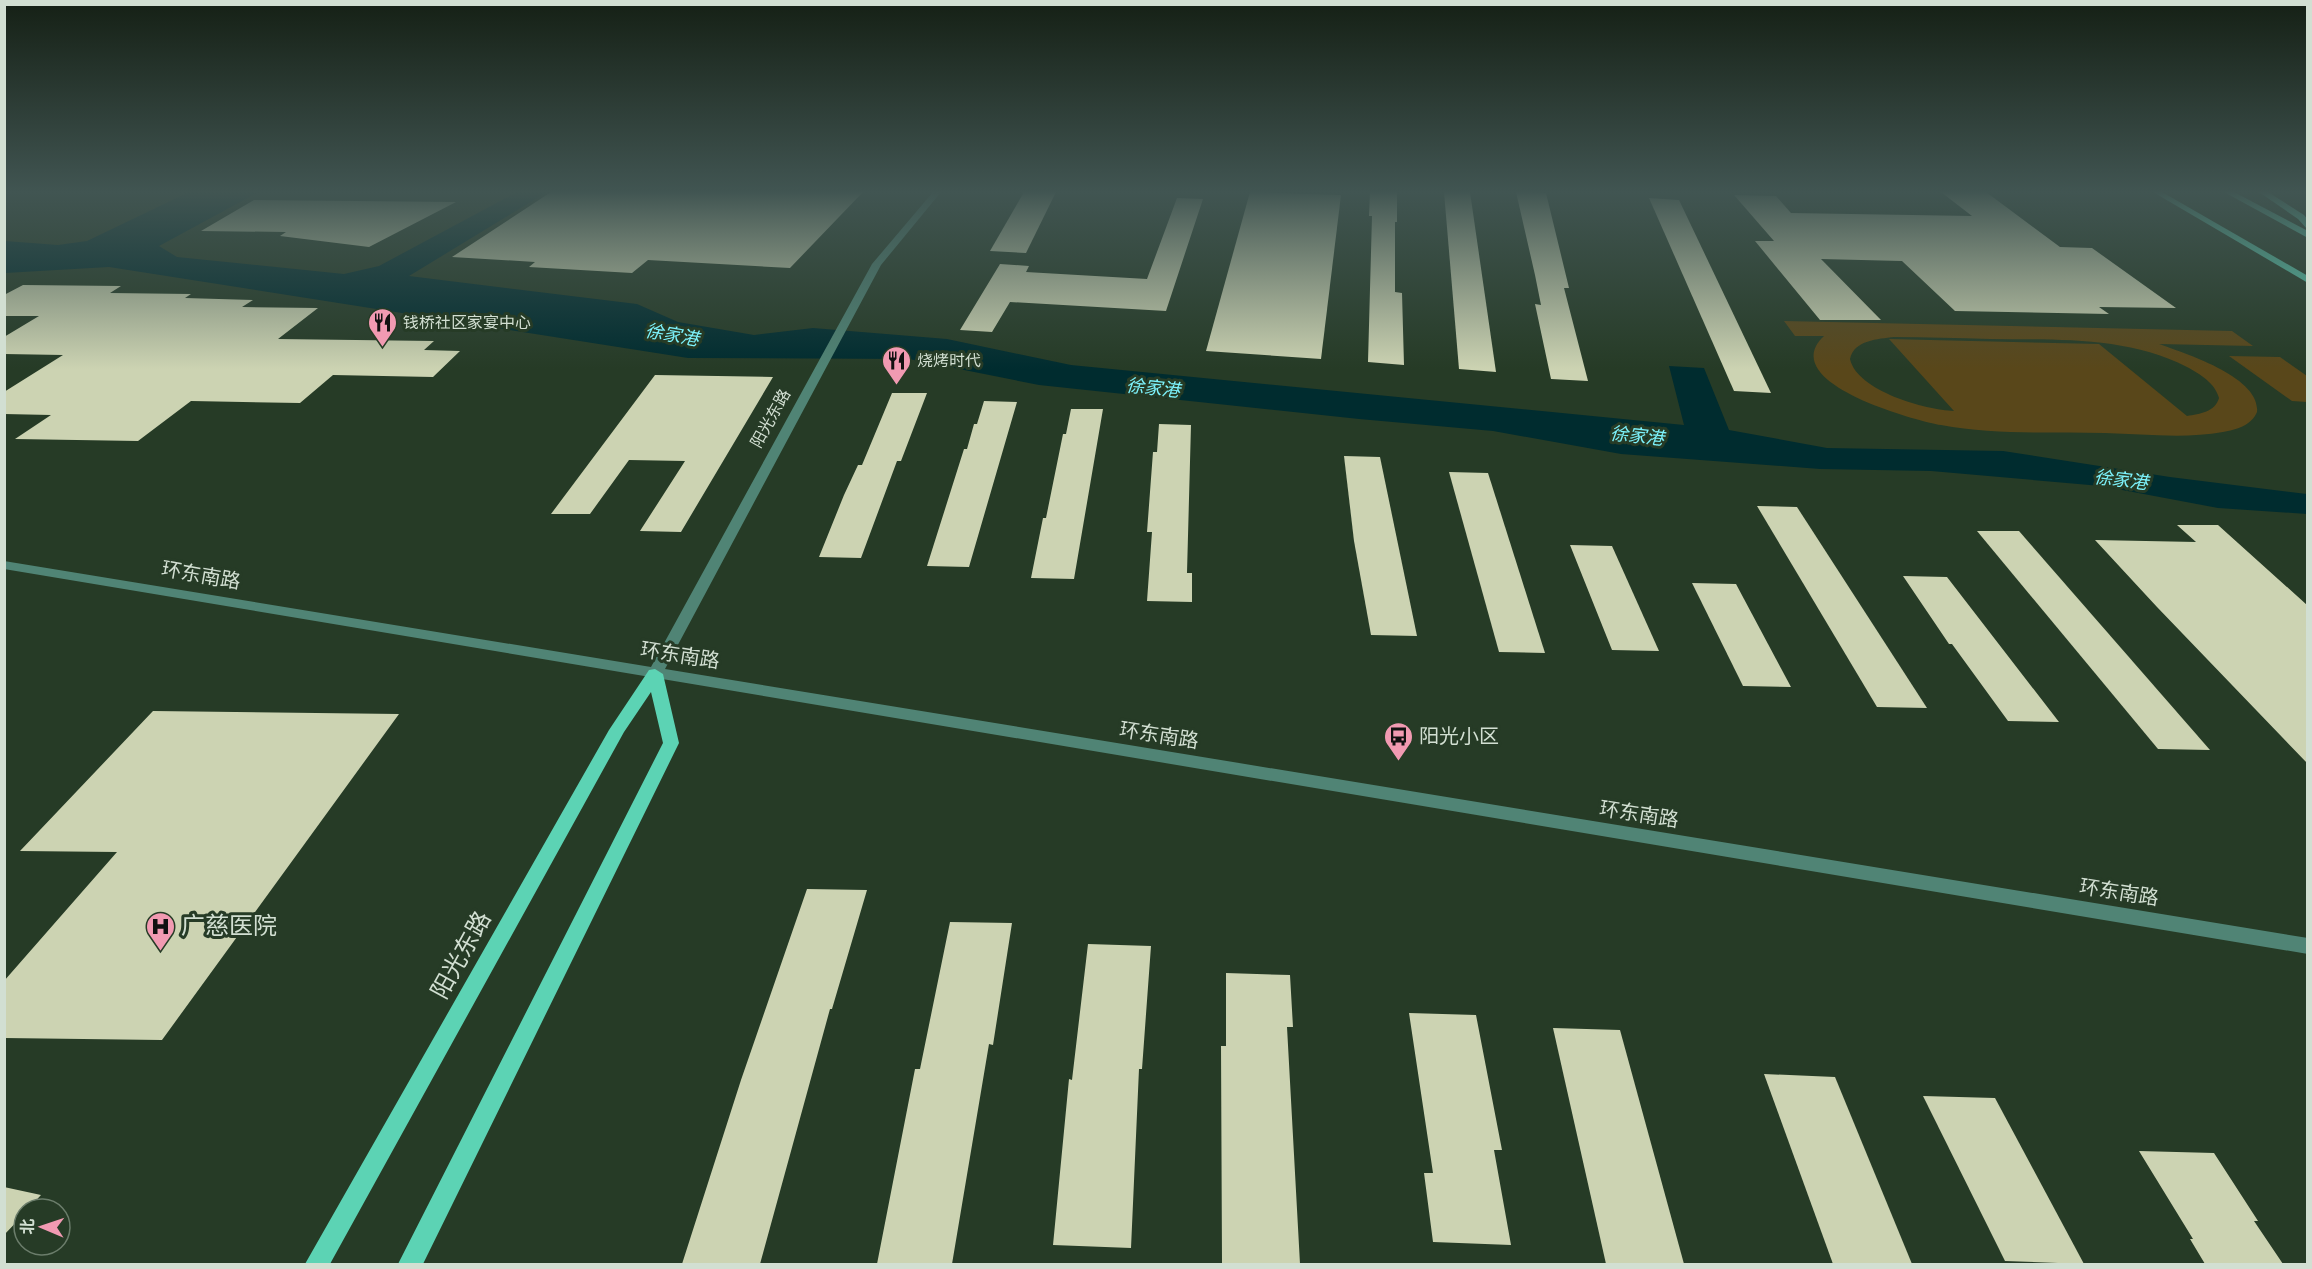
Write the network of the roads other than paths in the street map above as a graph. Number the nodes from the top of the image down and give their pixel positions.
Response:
1 (888, 251) edge
2 (2258, 251) edge
3 (2307, 280) edge
4 (4, 565) edge
5 (655, 674) junction
6 (2307, 946) edge
7 (317, 1264) edge
8 (410, 1264) edge

1 - 5 street, 阳光东路
2 - 3 main road
4 - 5 street, 环东南路
5 - 6 street, 环东南路
5 - 7 main road, 阳光东路
5 - 8 main road

